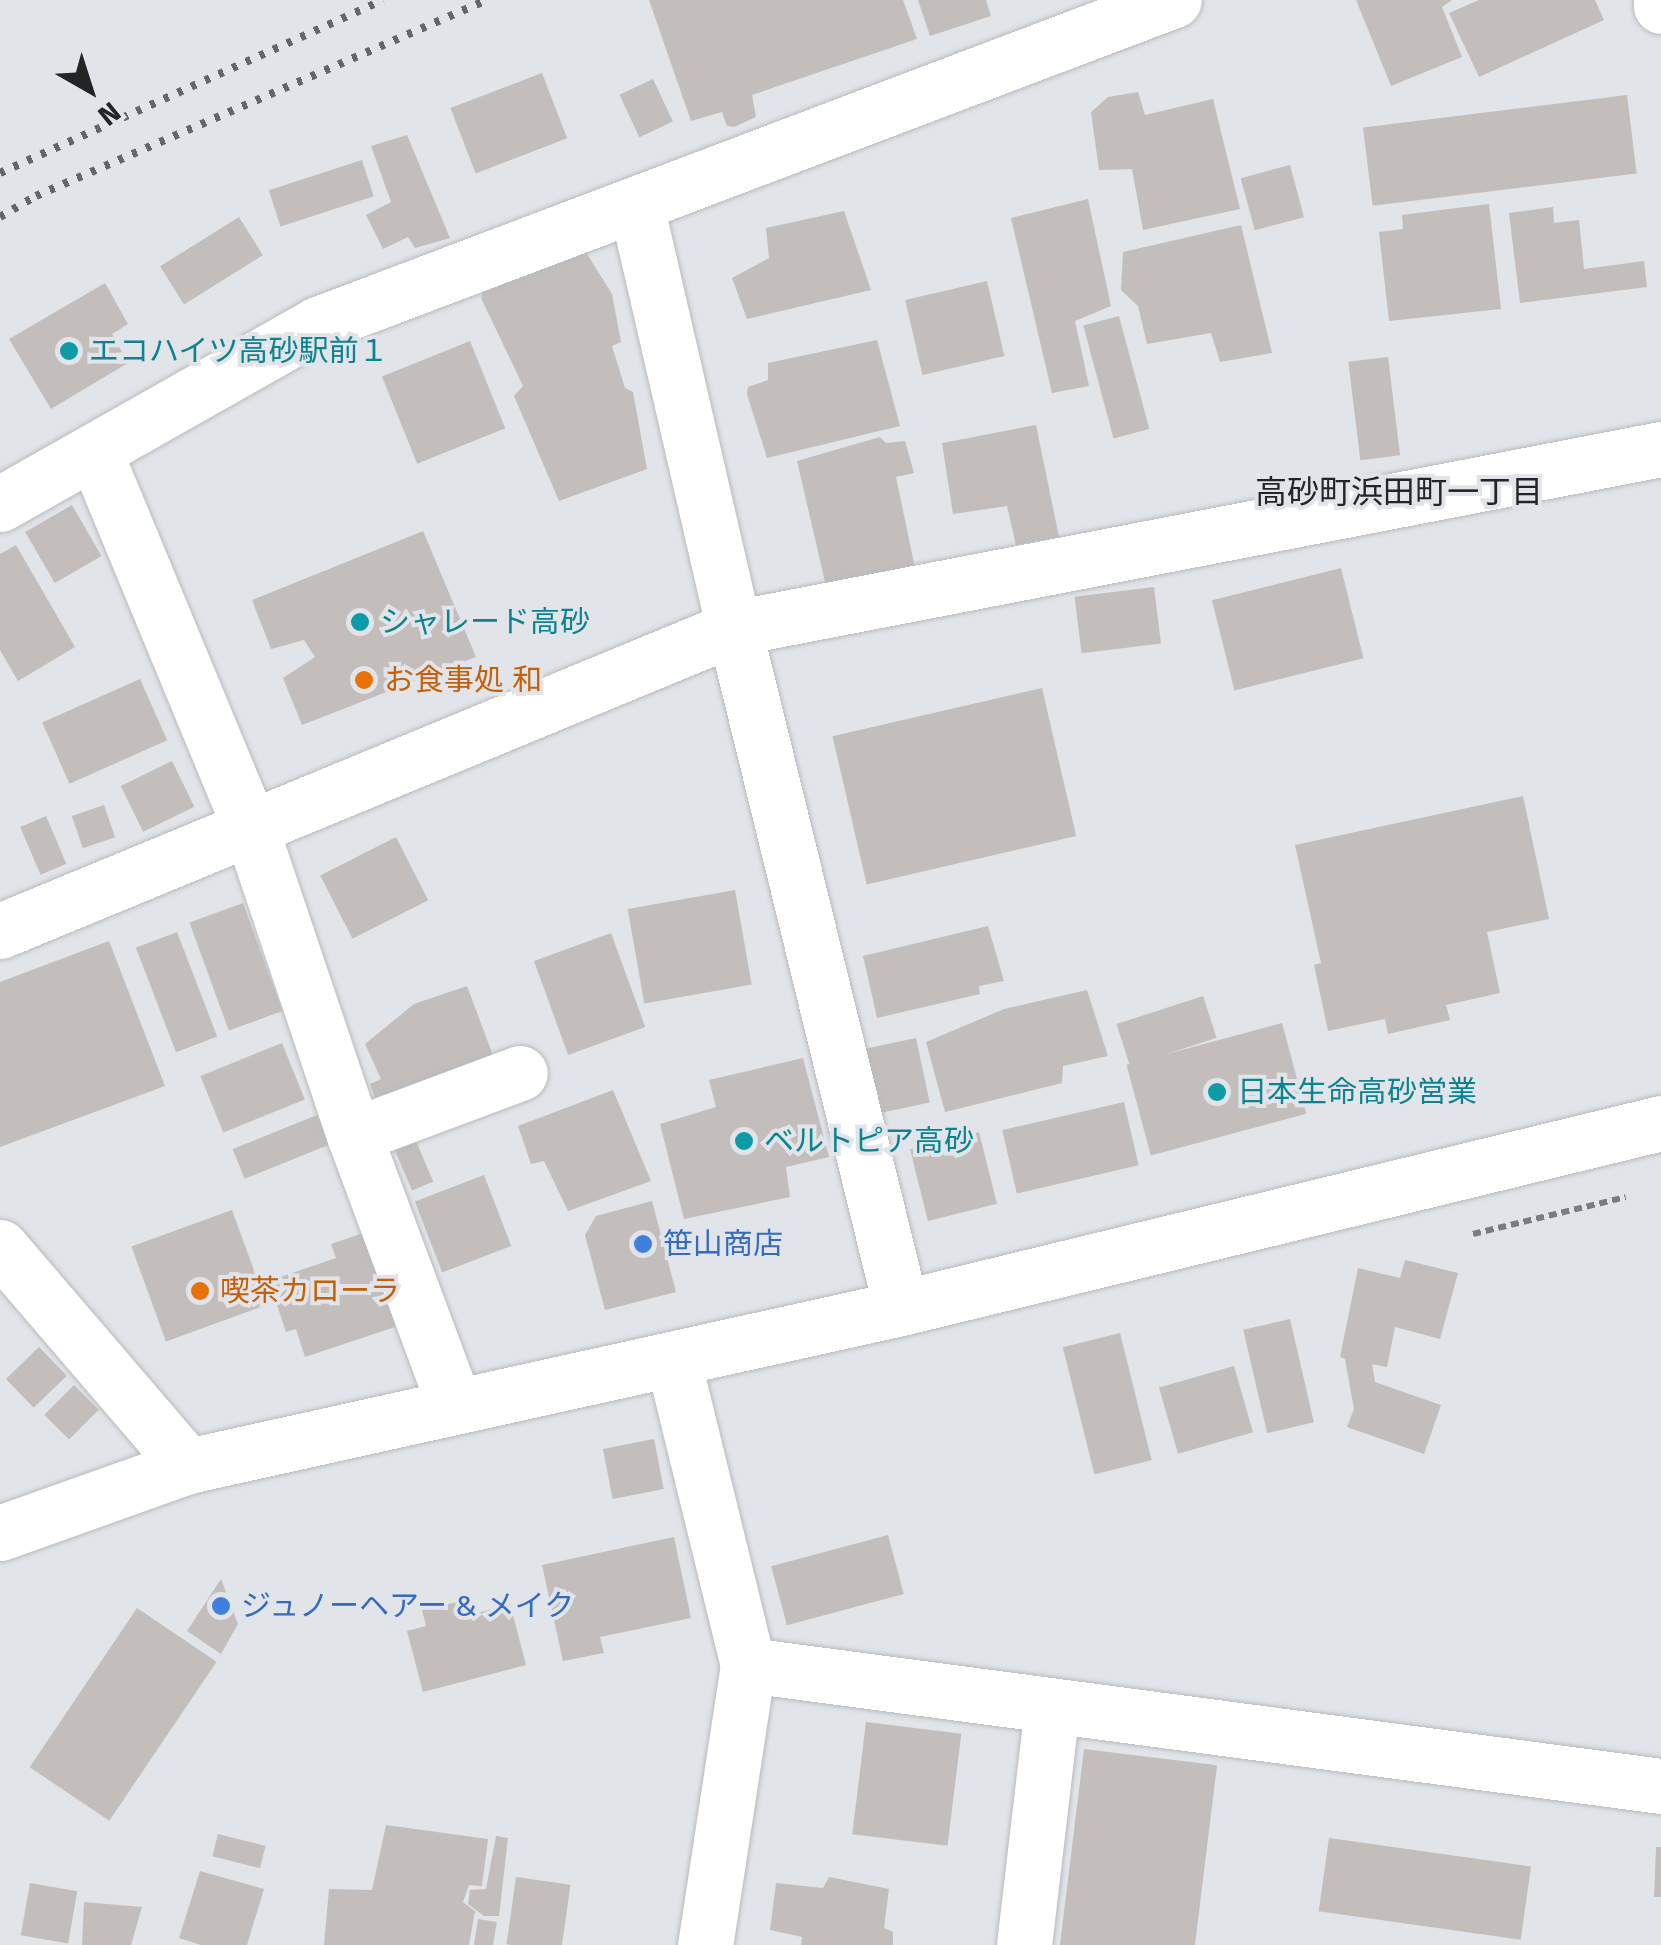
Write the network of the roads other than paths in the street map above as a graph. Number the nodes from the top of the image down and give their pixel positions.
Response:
1 (1174, 0) edge
2 (636, 206) junction
3 (1661, 450) edge
4 (95, 452) junction
5 (0, 504) edge
6 (734, 628) junction
7 (251, 829) junction
8 (0, 931) edge
9 (520, 1074) dead end
10 (1661, 1123) edge
11 (354, 1134) junction
12 (0, 1247) edge
13 (900, 1308) junction
14 (672, 1360) junction
15 (455, 1406) junction
16 (188, 1466) junction
17 (0, 1533) edge
18 (748, 1665) junction
19 (1052, 1706) junction
20 (1661, 1786) edge
21 (705, 1945) edge
22 (1024, 1945) edge

1 - 2 street
2 - 4 street
2 - 6 street
3 - 6 street
4 - 5 street
4 - 7 street
6 - 7 street
6 - 13 street
7 - 8 street
7 - 11 street
9 - 11 street
10 - 13 street
11 - 15 street
12 - 16 street
13 - 14 street
14 - 15 street
14 - 18 street
15 - 16 street
16 - 17 street
18 - 19 street
18 - 21 street
19 - 20 street
19 - 22 street

